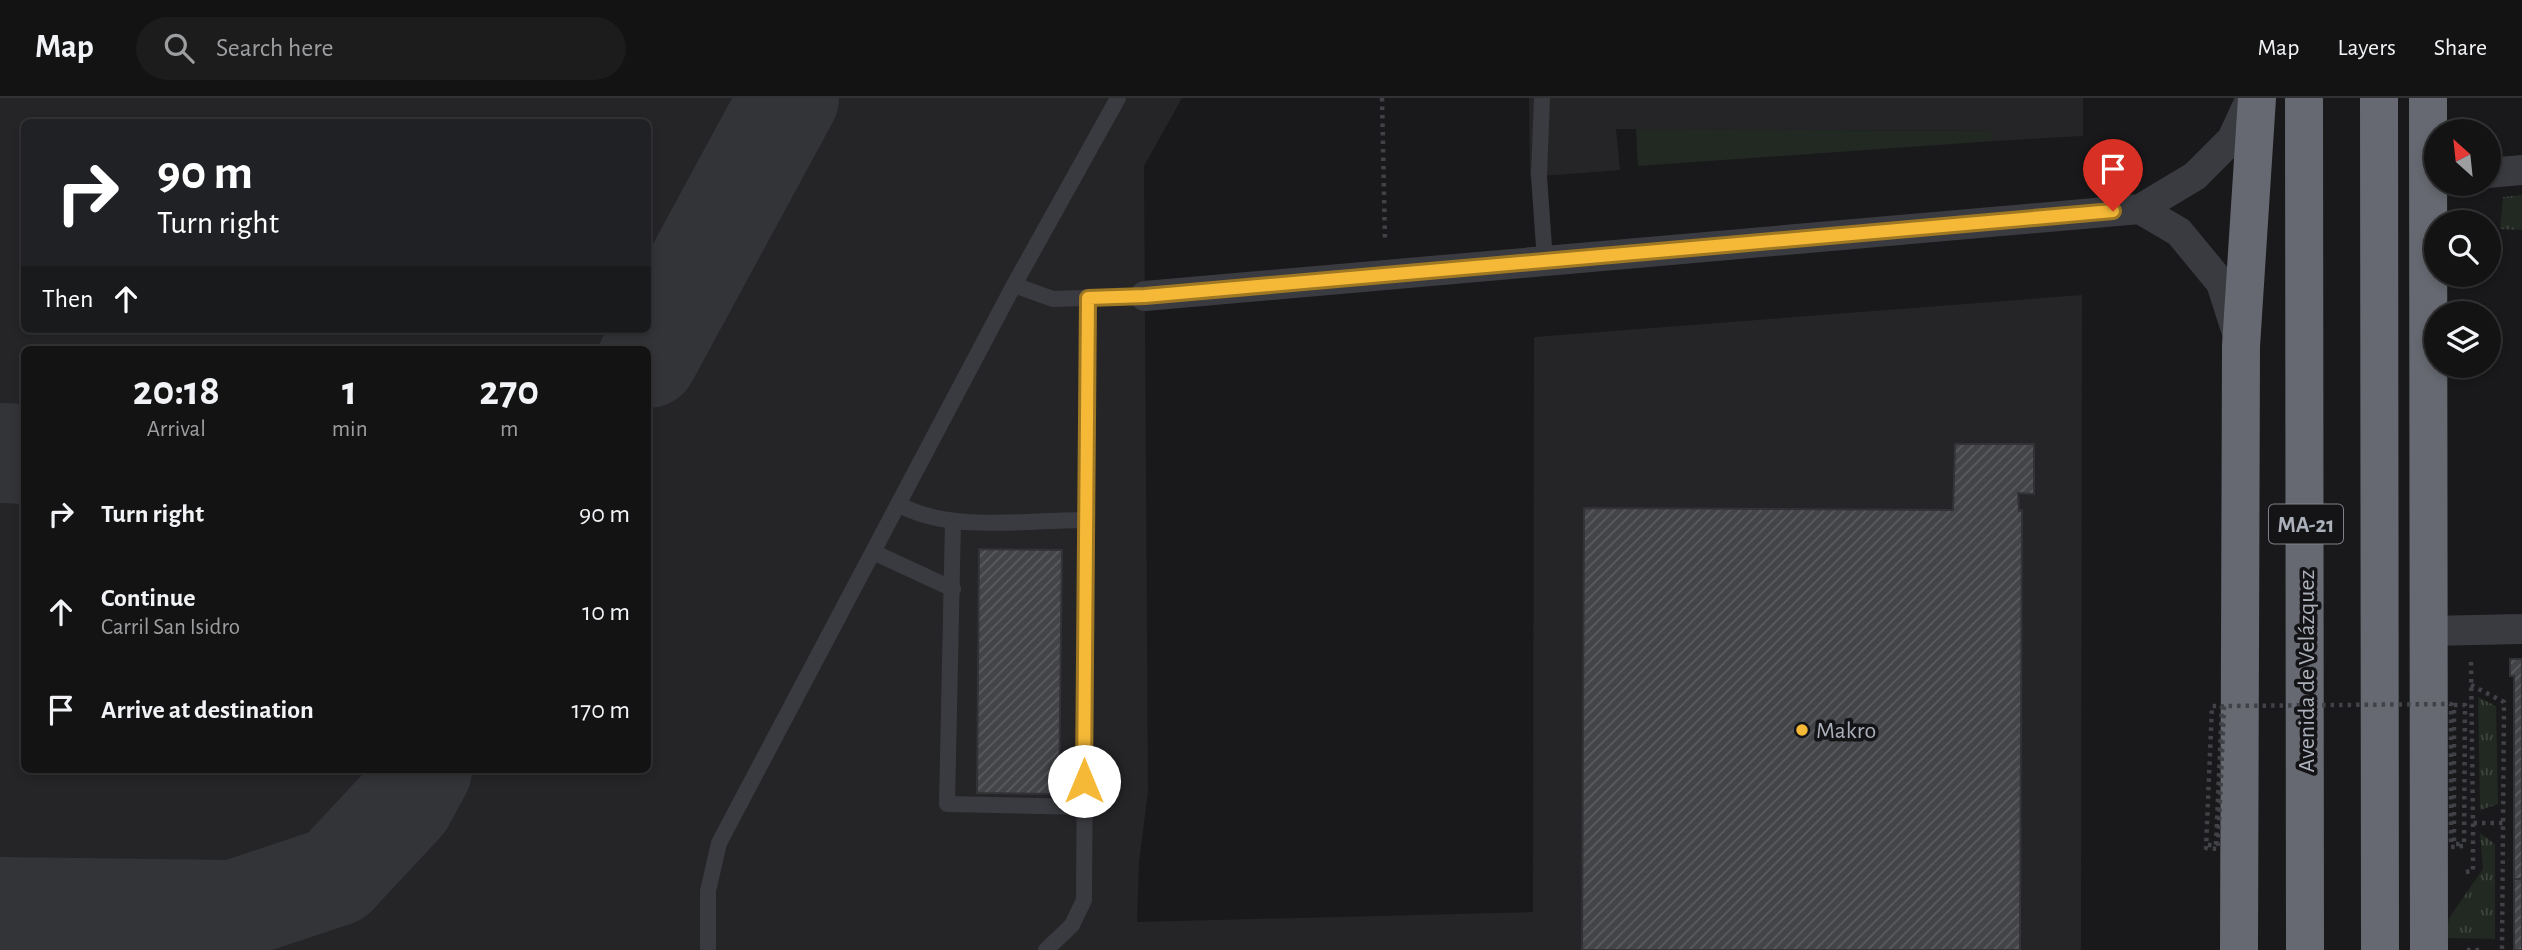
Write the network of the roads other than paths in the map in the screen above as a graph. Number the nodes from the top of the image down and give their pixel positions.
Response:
1 (1118, 98) edge
2 (1542, 98) edge
3 (2251, 98) edge
4 (2257, 98) edge
5 (2304, 98) edge
6 (2379, 98) edge
7 (2428, 98) edge
8 (2429, 119) edge
9 (2522, 170) edge
10 (2501, 172) edge
11 (2432, 196) edge
12 (2140, 209) junction
13 (1545, 261) junction
14 (1014, 285) junction
15 (1145, 296) joint
16 (1088, 298) junction
17 (2241, 346) junction
18 (898, 504) junction
19 (1086, 520) junction
20 (953, 521) junction
21 (873, 552) junction
22 (953, 589) junction
23 (2522, 629) edge
24 (2428, 631) junction
25 (1084, 807) junction
26 (708, 950) edge
27 (1046, 950) edge
28 (2239, 950) edge
29 (2305, 950) edge
30 (2380, 950) edge
31 (2429, 950) edge

1 - 14 lane
2 - 13 lane
3 - 12 street
4 - 17 highway
5 - 29 highway, Avenida de Velázquez / MA-21
6 - 30 highway, MA-21
7 - 8 highway
9 - 10 street
11 - 24 highway
12 - 13 street
12 - 17 street
13 - 15 street
14 - 16 lane
14 - 18 lane
15 - 16 lane
16 - 19 lane
17 - 28 highway
18 - 20 lane
18 - 21 lane
19 - 20 lane
19 - 25 lane
20 - 22 lane
21 - 22 lane
21 - 26 lane
22 - 25 lane
23 - 24 street
24 - 31 highway
25 - 27 lane

